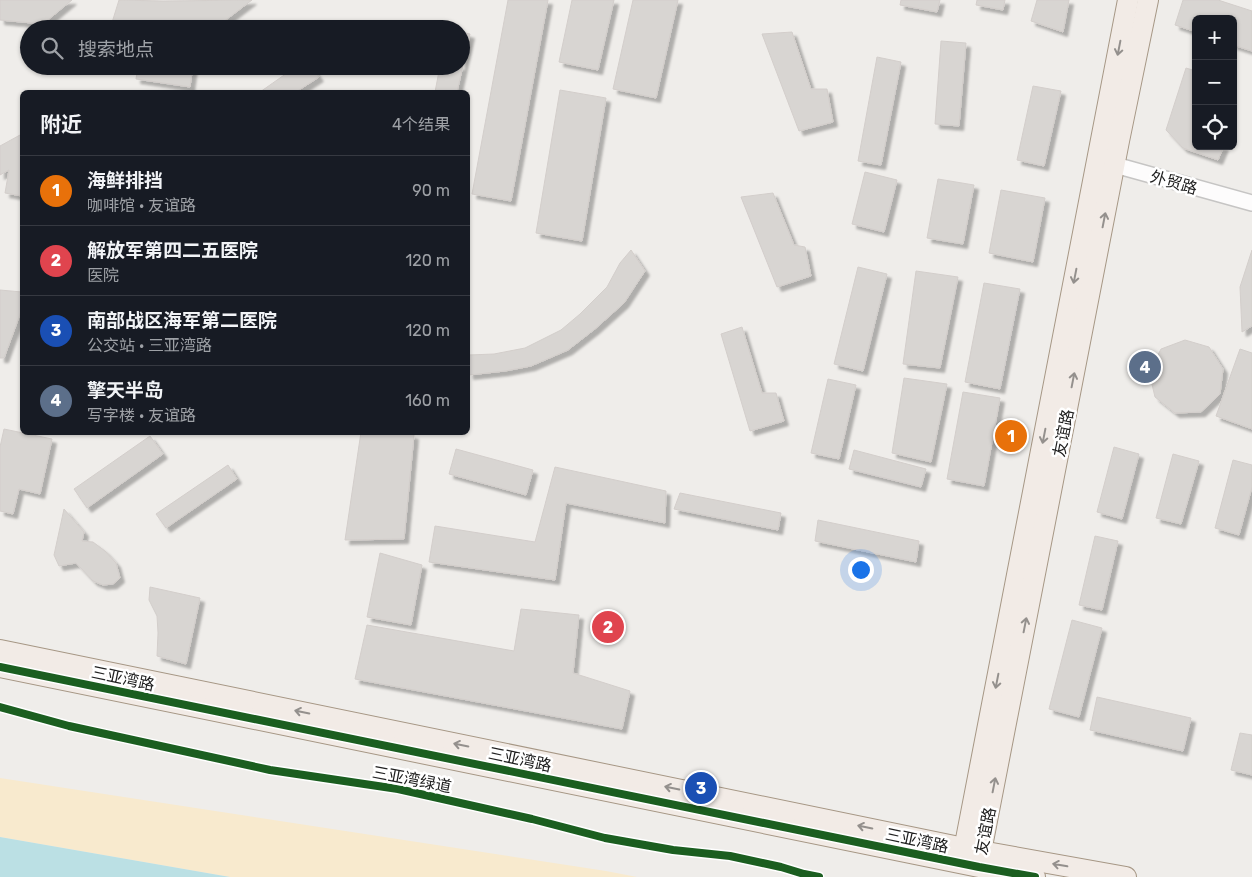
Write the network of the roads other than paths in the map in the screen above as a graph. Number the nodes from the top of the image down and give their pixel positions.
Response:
1 (1128, 0) edge
2 (1148, 0) edge
3 (1106, 163) junction
4 (1252, 203) edge
5 (0, 650) edge
6 (0, 667) edge
7 (971, 857) junction
8 (1035, 877) edge
9 (1126, 877) edge

1 -> 3 main road, 友谊路
2 - 3 main road, 友谊路
3 - 4 street, 外贸路
3 - 7 main road, 友谊路
7 -> 5 main road, 三亚湾路
6 - 7 main road, 三亚湾路
7 - 8 main road, 三亚湾路
9 -> 7 main road, 三亚湾路

